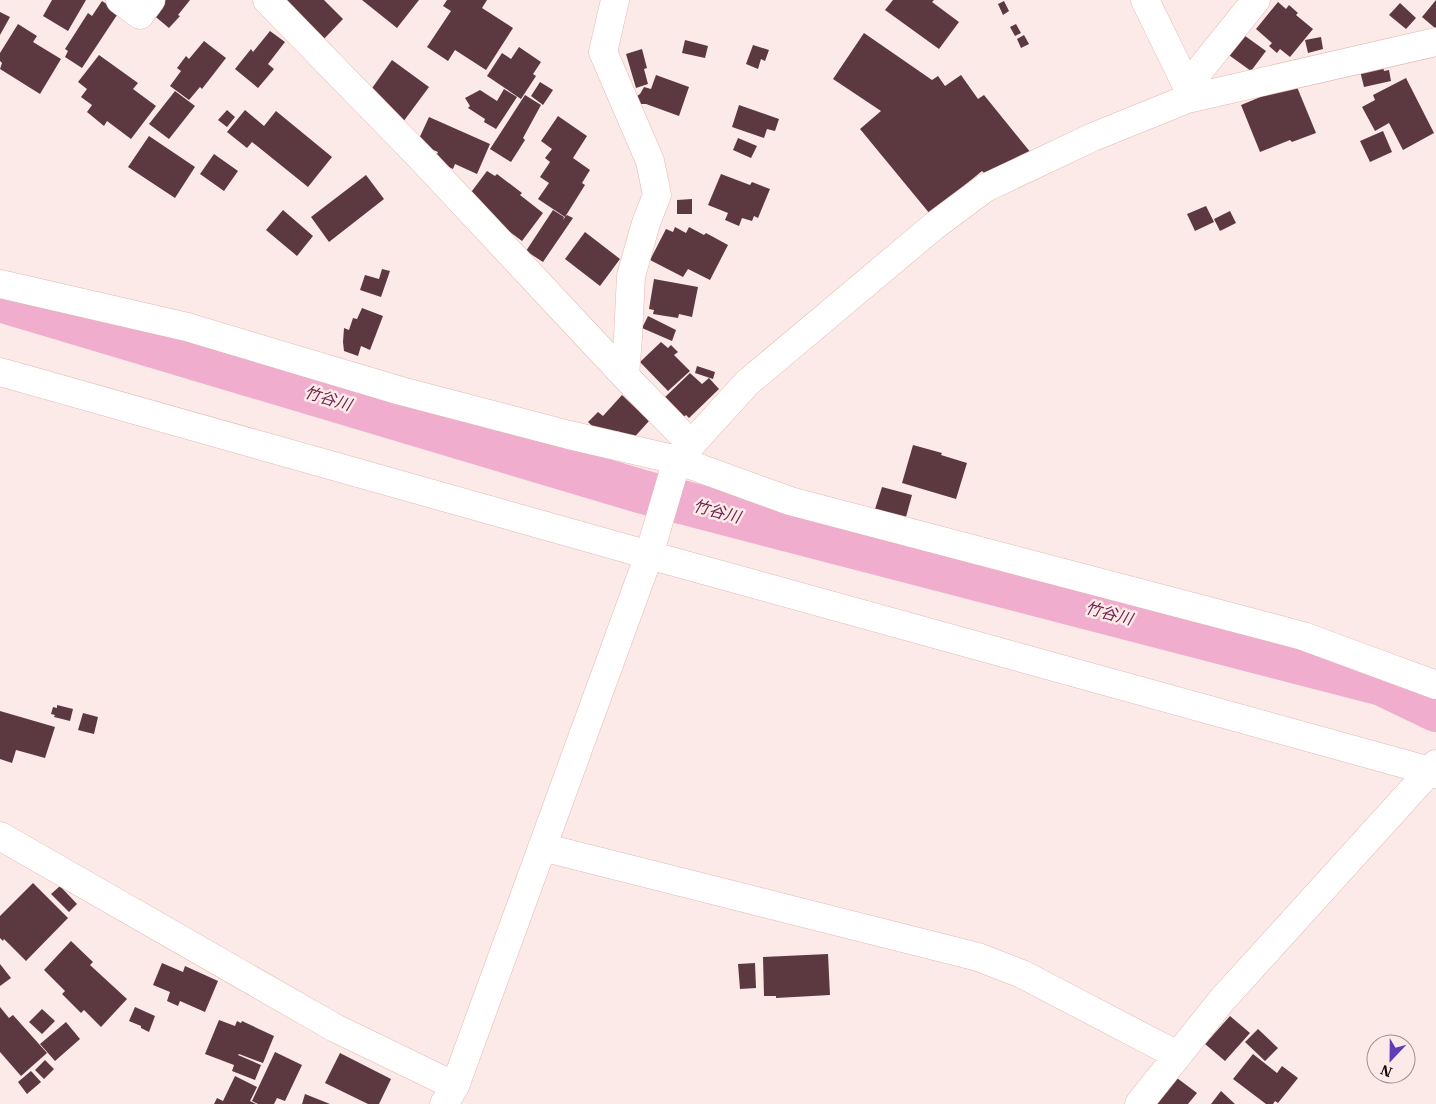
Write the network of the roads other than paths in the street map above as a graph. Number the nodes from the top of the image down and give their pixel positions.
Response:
1 (120, 0) edge
2 (151, 0) edge
3 (267, 0) edge
4 (616, 0) edge
5 (1145, 0) edge
6 (1256, 0) edge
7 (1436, 42) edge
8 (1187, 93) junction
9 (0, 284) edge
10 (0, 372) edge
11 (625, 376) junction
12 (680, 460) junction
13 (652, 544) junction
14 (1436, 685) edge
15 (1434, 769) edge
16 (0, 836) edge
17 (542, 847) junction
18 (1177, 1055) junction
19 (449, 1095) edge
20 (1139, 1104) edge

1 - 2 street
3 - 11 street
4 - 11 street
5 - 8 street
6 - 8 street
7 - 8 street
8 - 12 street
9 - 12 street
10 - 13 street
11 - 12 street
12 - 13 street
12 - 14 street
13 - 15 street
13 - 17 street
15 - 18 street
16 - 19 street
17 - 18 street
17 - 19 street
18 - 20 street

